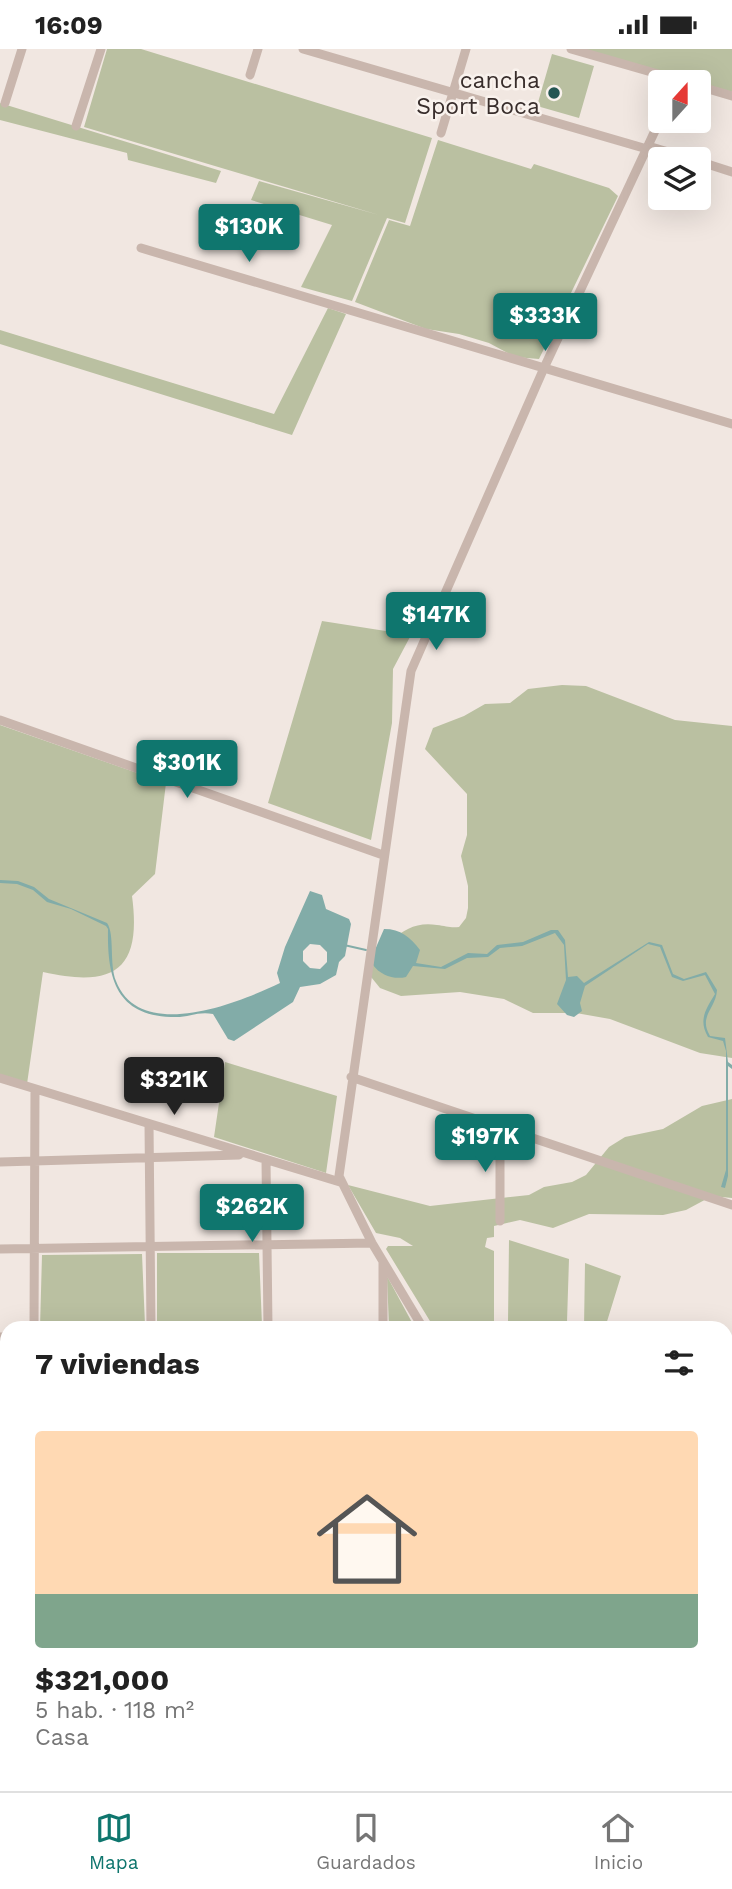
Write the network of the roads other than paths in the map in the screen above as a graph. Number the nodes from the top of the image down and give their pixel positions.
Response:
1 (22, 49) edge
2 (101, 49) edge
3 (258, 49) edge
4 (303, 49) edge
5 (466, 49) edge
6 (570, 49) edge
7 (648, 72) edge
8 (250, 75) dead end
9 (711, 90) edge
10 (454, 93) junction
11 (732, 96) edge
12 (5, 103) dead end
13 (76, 126) dead end
14 (441, 133) dead end
15 (654, 133) edge
16 (648, 147) junction
17 (711, 165) edge
18 (732, 172) edge
19 (141, 248) dead end
20 (544, 368) junction
21 (732, 424) edge
22 (0, 720) edge
23 (383, 855) junction
24 (351, 1077) junction
25 (0, 1078) edge
26 (35, 1089) junction
27 (149, 1125) junction
28 (500, 1126) junction
29 (248, 1154) junction
30 (149, 1158) junction
31 (266, 1160) junction
32 (35, 1161) junction
33 (0, 1162) edge
34 (340, 1182) junction
35 (732, 1205) edge
36 (500, 1221) dead end
37 (372, 1243) junction
38 (267, 1245) junction
39 (150, 1248) junction
40 (0, 1249) edge
41 (34, 1249) junction
42 (383, 1261) junction
43 (34, 1321) edge
44 (151, 1321) edge
45 (268, 1321) edge
46 (383, 1321) edge
47 (419, 1321) edge

1 - 12 street
2 - 13 street
3 - 8 street
4 - 10 street
5 - 10 street
6 - 7 street
9 - 11 street
10 - 14 street
10 - 16 street
15 - 16 street
16 - 20 street
17 - 18 street
19 - 20 street
20 - 21 street
20 - 23 street
22 - 23 street
23 - 24 street
24 - 28 street
24 - 34 street
25 - 26 street
26 - 27 street
26 - 32 street
27 - 29 street
27 - 30 street
28 - 35 street
28 - 36 street
29 - 30 street
29 - 31 street
30 - 32 street
30 - 39 street
31 - 34 street
31 - 38 street
32 - 33 street
32 - 41 street
34 - 37 street
37 - 38 street
37 - 42 street
38 - 39 street
38 - 45 street
39 - 41 street
39 - 44 street
40 - 41 street
41 - 43 street
42 - 46 street
42 - 47 street

